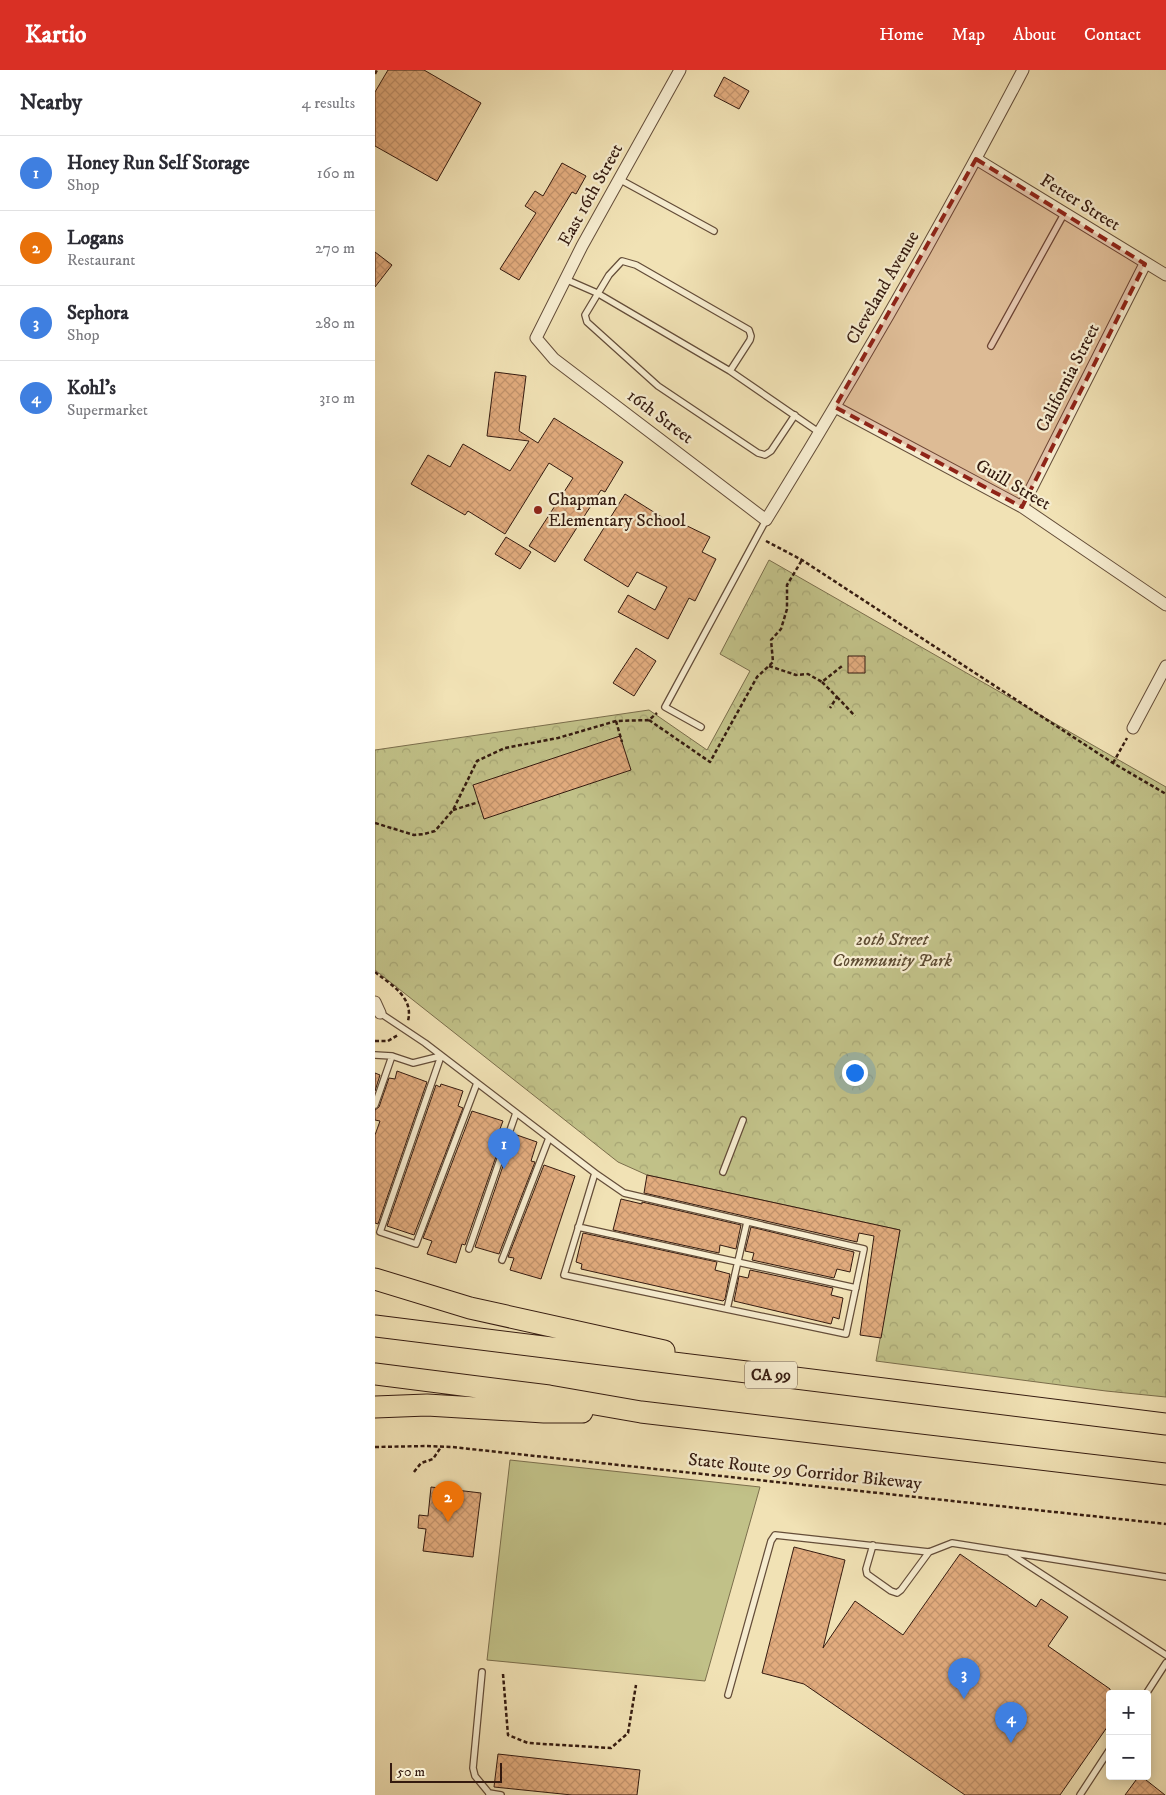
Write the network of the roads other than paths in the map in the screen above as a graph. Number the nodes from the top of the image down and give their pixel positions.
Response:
1 (680, 70) edge
2 (1023, 70) edge
3 (976, 159) junction
4 (619, 179) junction
5 (1065, 214) junction
6 (715, 231) dead end
7 (1145, 264) junction
8 (1166, 275) edge
9 (565, 279) junction
10 (597, 293) junction
11 (536, 338) joint
12 (991, 346) dead end
13 (730, 371) junction
14 (835, 407) junction
15 (795, 416) junction
16 (819, 433) junction
17 (1021, 507) junction
18 (766, 520) junction
19 (1166, 605) edge
20 (1166, 666) edge
21 (701, 727) dead end
22 (1133, 728) road end
23 (377, 1008) edge
24 (375, 1055) edge
25 (392, 1056) junction
26 (441, 1056) junction
27 (477, 1083) junction
28 (375, 1104) edge
29 (517, 1113) junction
30 (743, 1120) dead end
31 (549, 1138) junction
32 (723, 1172) dead end
33 (595, 1173) junction
34 (747, 1222) junction
35 (579, 1228) junction
36 (469, 1249) dead end
37 (502, 1260) dead end
38 (738, 1262) junction
39 (375, 1279) edge
40 (856, 1288) junction
41 (727, 1309) junction
42 (375, 1326) edge
43 (711, 1368) junction
44 (375, 1374) edge
45 (375, 1407) edge
46 (641, 1412) junction
47 (1166, 1424) edge
48 (1166, 1474) edge
49 (873, 1546) junction
50 (929, 1552) junction
51 (1008, 1552) junction
52 (1166, 1576) edge
53 (1166, 1655) edge
54 (1166, 1662) edge
55 (482, 1672) dead end
56 (1148, 1690) edge
57 (728, 1695) dead end
58 (1106, 1755) edge
59 (489, 1794) edge
60 (501, 1795) edge
61 (1080, 1795) edge

1 - 4 street, East 16th Street
2 - 3 street, Cleveland Avenue
3 - 5 street, Fetter Street
3 - 14 street, Cleveland Avenue
4 - 6 lane
4 - 9 street, East 16th Street
5 - 7 street, Fetter Street
5 - 12 lane
7 - 8 street, Fetter Street
7 - 17 street, California Street
9 - 10 lane
9 - 11 street, East 16th Street
10 - 13 lane
10 - 13 lane
10 - 15 lane
11 - 18 street, 16th Street
13 - 15 lane
14 - 16 street, Cleveland Avenue
14 - 17 street, Guill Street
15 - 16 lane
16 - 18 street, Cleveland Avenue
17 - 19 street, Guill Street
18 - 21 lane
20 - 22 street
23 - 26 lane
24 - 25 lane
25 - 26 lane
25 - 28 lane
26 - 27 lane
26 - 27 lane
27 - 29 lane
29 - 31 lane
29 - 36 lane
30 - 32 lane
31 - 33 lane
31 - 37 lane
33 - 34 lane
33 - 35 lane
34 - 38 lane
34 - 40 lane
35 - 38 lane
35 - 41 lane
38 - 40 lane
38 - 41 lane
39 - 43 highway
40 - 41 lane
42 - 43 highway, CA 99
43 - 47 highway, CA 99
44 - 46 highway
45 - 46 highway
46 - 48 highway
49 - 50 lane
49 - 50 lane
49 - 57 lane
50 - 51 lane
51 - 52 lane
51 - 53 lane
54 - 56 lane
55 - 59 lane
58 - 61 lane
59 - 60 lane

